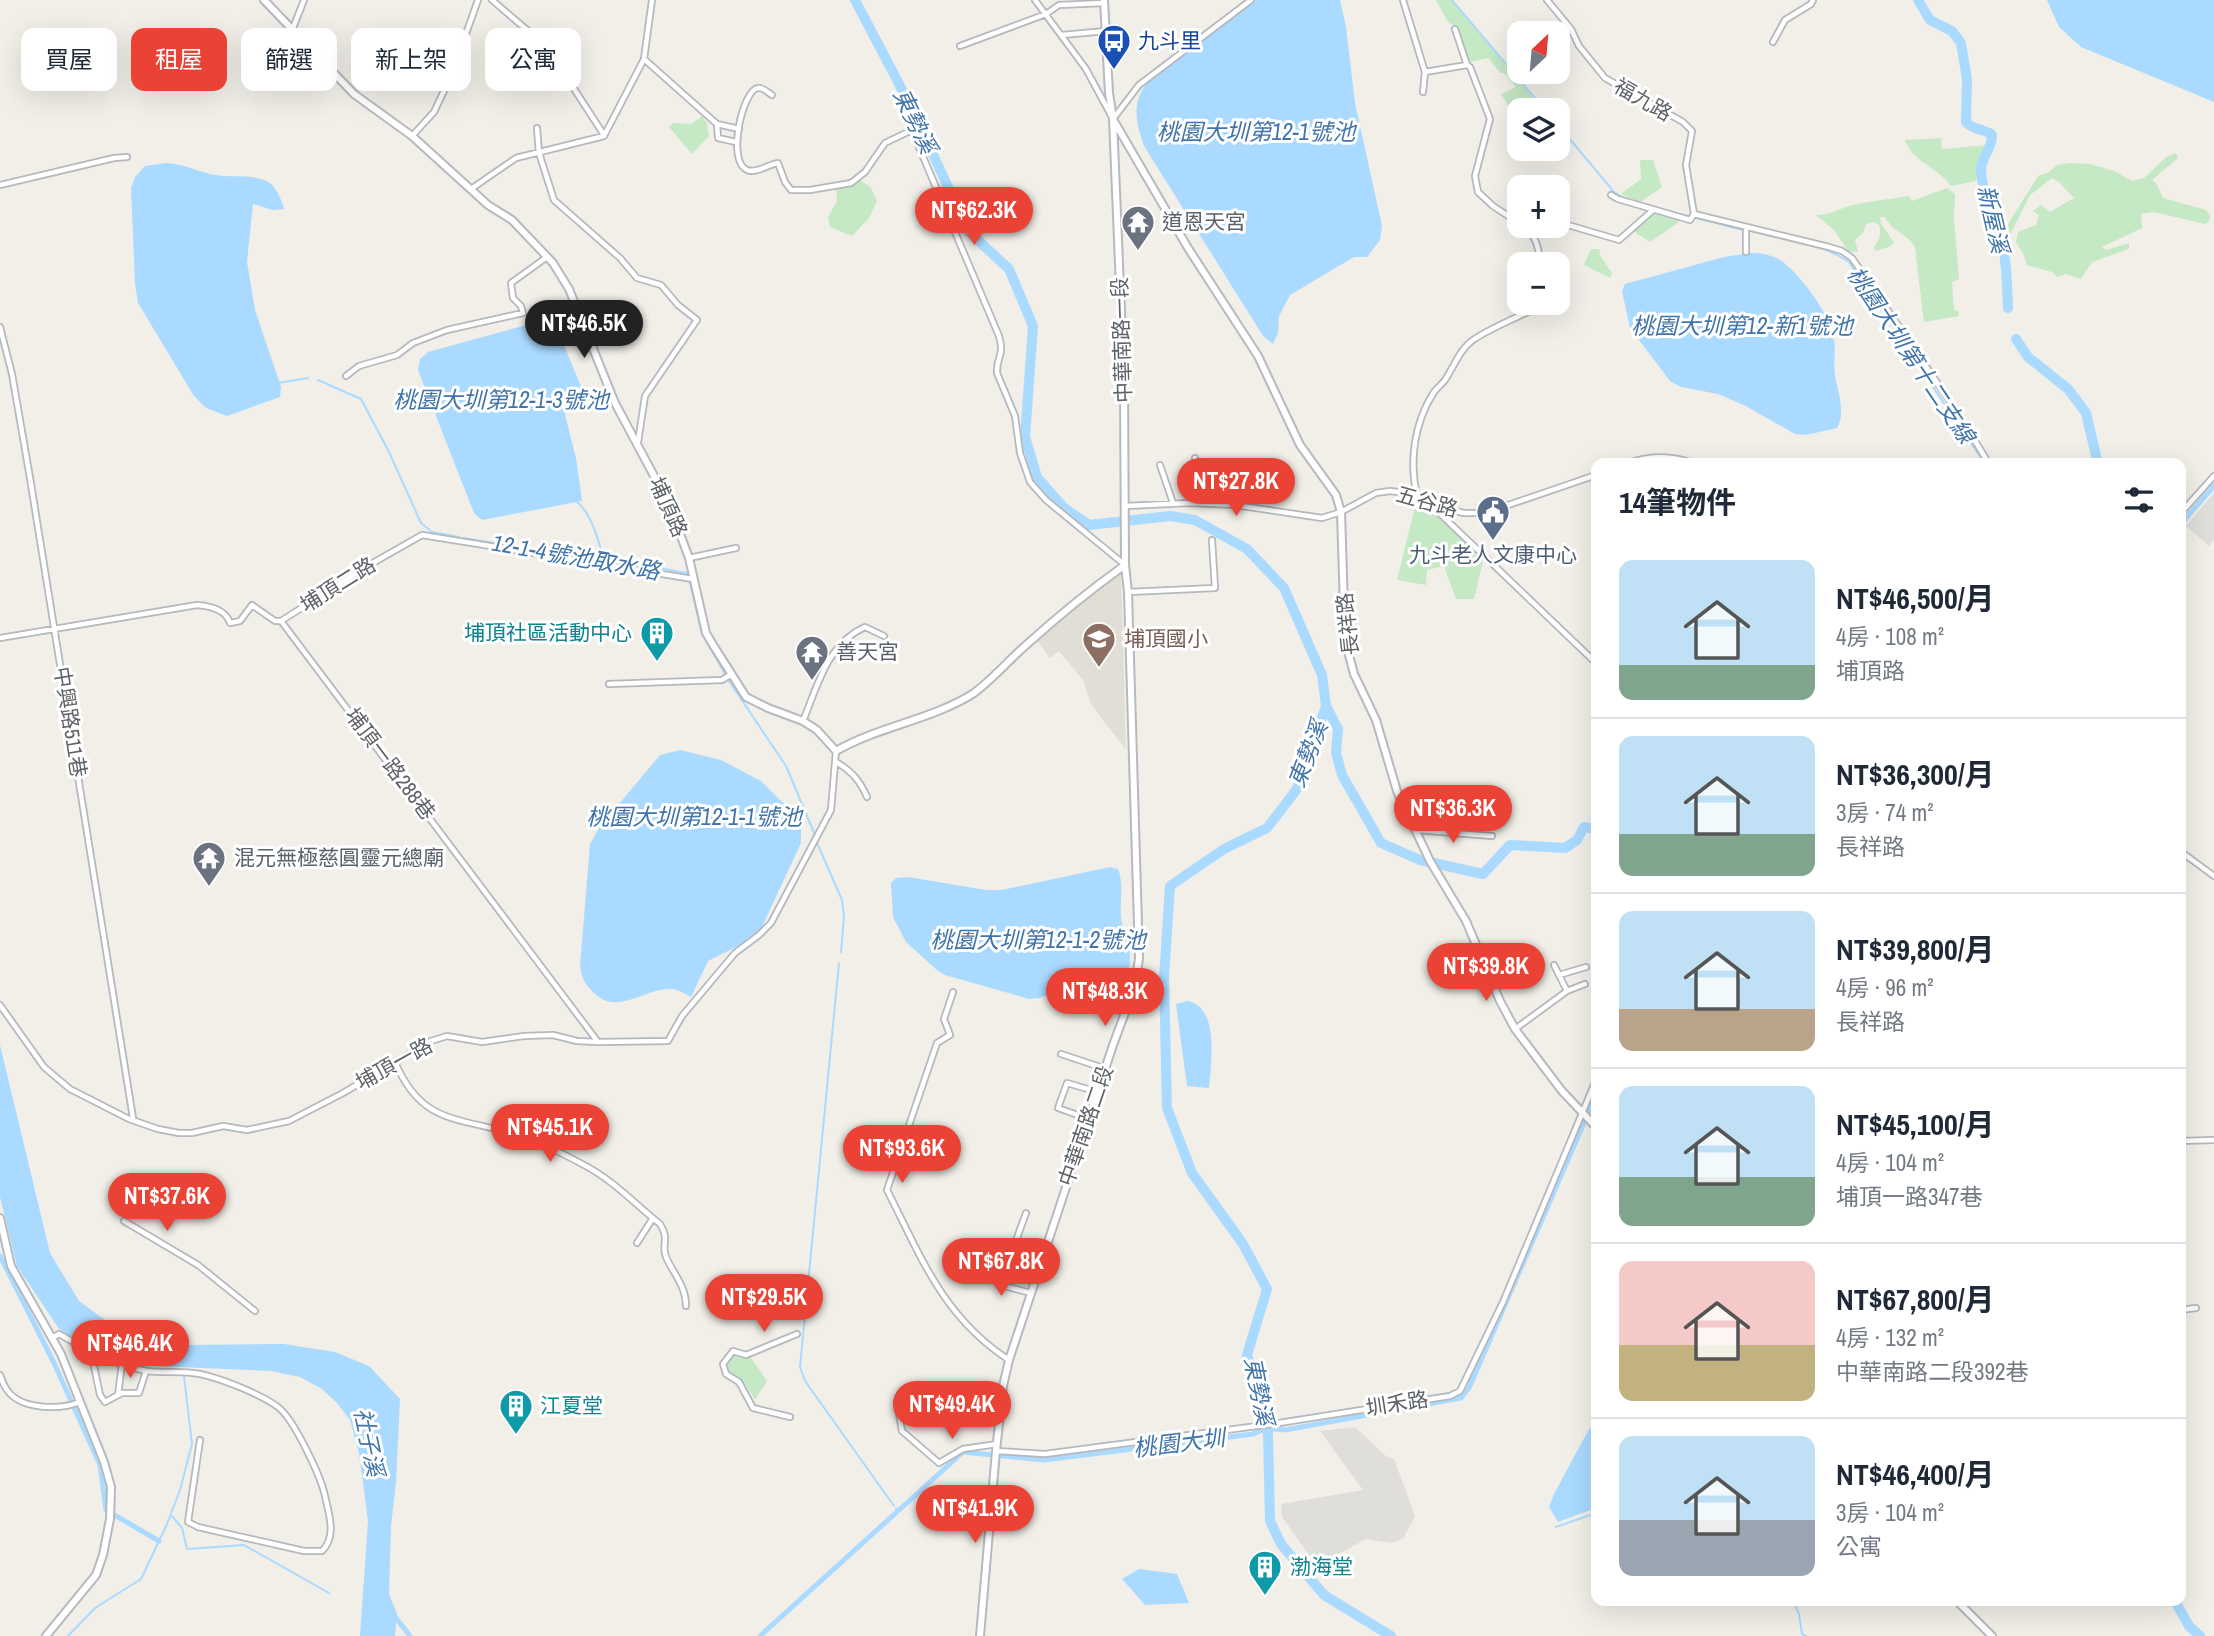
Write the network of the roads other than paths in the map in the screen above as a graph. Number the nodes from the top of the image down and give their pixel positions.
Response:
1 (264, 0) edge
2 (304, 0) edge
3 (478, 0) edge
4 (492, 0) edge
5 (652, 0) edge
6 (1035, 0) edge
7 (1251, 0) edge
8 (1403, 0) edge
9 (1547, 0) edge
10 (1813, 0) edge
11 (1061, 2) edge
12 (1104, 2) edge
13 (1046, 14) junction
14 (293, 28) joint
15 (1455, 29) dead end
16 (1106, 31) junction
17 (1062, 35) junction
18 (1773, 43) dead end
19 (960, 46) dead end
20 (644, 59) junction
21 (1467, 65) junction
22 (1425, 72) junction
23 (337, 76) edge
24 (1423, 92) dead end
25 (772, 95) dead end
26 (1113, 119) junction
27 (717, 124) junction
28 (537, 128) dead end
29 (739, 129) junction
30 (412, 136) junction
31 (604, 136) junction
32 (736, 142) junction
33 (539, 153) junction
34 (127, 157) dead end
35 (0, 185) edge
36 (470, 190) junction
37 (1611, 195) dead end
38 (1653, 210) junction
39 (1507, 214) edge
40 (1694, 214) junction
41 (1570, 226) edge
42 (1746, 227) junction
43 (1746, 252) dead end
44 (547, 256) junction
45 (1522, 315) edge
46 (0, 327) edge
47 (346, 376) dead end
48 (638, 442) junction
49 (1195, 458) dead end
50 (1985, 458) edge
51 (1160, 465) dead end
52 (2214, 476) edge
53 (1591, 477) edge
54 (1417, 497) junction
55 (1172, 503) junction
56 (1429, 503) junction
57 (1216, 504) junction
58 (2186, 507) edge
59 (1124, 509) junction
60 (1341, 512) junction
61 (1212, 540) dead end
62 (1125, 546) joint
63 (736, 548) dead end
64 (689, 558) junction
65 (1125, 565) junction
66 (694, 579) junction
67 (1128, 592) junction
68 (281, 621) junction
69 (54, 628) junction
70 (884, 636) dead end
71 (0, 638) edge
72 (1591, 658) edge
73 (730, 675) junction
74 (609, 684) dead end
75 (803, 721) junction
76 (836, 751) junction
77 (836, 762) junction
78 (867, 797) dead end
79 (1416, 830) junction
80 (1492, 836) dead end
81 (2186, 855) edge
82 (2214, 876) edge
83 (1554, 965) dead end
84 (1587, 967) dead end
85 (1559, 975) junction
86 (1585, 984) dead end
87 (1567, 991) junction
88 (953, 992) dead end
89 (0, 1005) edge
90 (1516, 1029) junction
91 (598, 1042) junction
92 (1061, 1054) dead end
93 (395, 1062) junction
94 (1105, 1069) junction
95 (1098, 1092) junction
96 (1591, 1095) edge
97 (1584, 1115) junction
98 (133, 1118) junction
99 (1089, 1119) junction
100 (1591, 1122) edge
101 (2214, 1140) edge
102 (2186, 1141) edge
103 (1026, 1213) dead end
104 (0, 1217) edge
105 (653, 1218) junction
106 (124, 1221) dead end
107 (637, 1243) dead end
108 (1031, 1293) junction
109 (686, 1306) dead end
110 (2196, 1308) dead end
111 (2186, 1309) edge
112 (255, 1311) dead end
113 (797, 1334) dead end
114 (52, 1338) junction
115 (90, 1351) junction
116 (1009, 1360) junction
117 (122, 1364) junction
118 (146, 1371) junction
119 (0, 1375) edge
120 (118, 1395) junction
121 (76, 1403) junction
122 (919, 1415) dead end
123 (790, 1417) dead end
124 (200, 1440) dead end
125 (996, 1451) junction
126 (1962, 1606) edge
127 (46, 1636) edge
128 (980, 1636) edge
129 (1992, 1636) edge

1 - 14 street, 埔頂路
2 - 14 street
3 - 30 street
4 - 31 street
5 - 20 street
6 - 13 street
7 - 26 street
8 - 22 street
9 - 40 street, 福九路
10 - 18 street
11 - 12 street
11 - 13 street
12 - 16 street, 中華南路一段
13 - 17 street
13 - 19 street
15 - 21 street
16 - 17 street
16 - 26 street, 中華南路一段
17 - 26 street
20 - 27 street
20 - 31 street
21 - 22 street
21 - 39 street
22 - 24 street
23 - 30 street, 埔頂路
25 - 29 street
26 - 59 street, 中華南路一段
26 - 60 street, 長祥路
27 - 29 street
27 - 32 street
28 - 33 street
29 - 32 street
30 - 36 street, 埔頂路
31 - 33 street
32 - 65 street
33 - 36 street
33 - 48 street
34 - 35 street
36 - 44 street, 埔頂路
37 - 38 street
38 - 40 street
38 - 41 street
40 - 42 street
42 - 43 street
42 - 50 street
44 - 47 street
44 - 48 street, 埔頂路
45 - 54 street
46 - 69 street, 中興路511巷
48 - 64 street, 埔頂路
49 - 57 street
51 - 55 street
52 - 58 street
53 - 56 street, 五谷路
54 - 56 street, 五谷路
54 - 60 street, 五谷路
55 - 57 street
55 - 59 street
56 - 72 street
57 - 60 street
59 - 62 street, 中華南路一段
60 - 79 street, 長祥路
61 - 67 street
62 - 65 street, 中華南路二段
63 - 64 street
64 - 66 street, 埔頂路
65 - 67 street, 中華南路二段
65 - 76 street
66 - 68 street, 埔頂二路
66 - 73 street, 埔頂路
67 - 94 street, 中華南路二段
68 - 69 street, 埔頂二路
68 - 91 street, 埔頂一路288巷
69 - 71 street, 埔頂二路
69 - 98 street, 中興路511巷
70 - 75 street
73 - 74 street
73 - 75 street, 埔頂路
75 - 76 street, 埔頂路
76 - 77 street, 埔頂一路
77 - 78 street
77 - 91 street, 埔頂一路
79 - 80 street
79 - 90 street, 長祥路
81 - 82 street
83 - 85 street
84 - 85 street
85 - 87 street
86 - 87 street
87 - 90 street
88 - 116 street
89 - 98 street, 埔頂一路
90 - 97 street, 長祥路
91 - 93 street, 埔頂一路
92 - 94 street
93 - 98 street, 埔頂一路
93 - 105 street
94 - 95 street, 中華南路二段
95 - 99 street, 中華南路二段
95 - 99 street
96 - 97 street, 圳禾路
97 - 100 street, 長祥路
97 - 125 street, 圳禾路
99 - 108 street, 中華南路二段
101 - 102 street
103 - 108 street
104 - 114 street
105 - 107 street
105 - 109 street
106 - 112 street
108 - 116 street, 中華南路二段
110 - 111 street
113 - 123 street
114 - 115 street
114 - 121 street
115 - 117 street
115 - 120 street
116 - 125 street, 中華南路二段
117 - 118 street
117 - 120 street
118 - 120 street
118 - 124 street
119 - 121 street
121 - 127 street
122 - 125 street, 圳禾路
125 - 128 street, 中華南路二段
126 - 129 street

